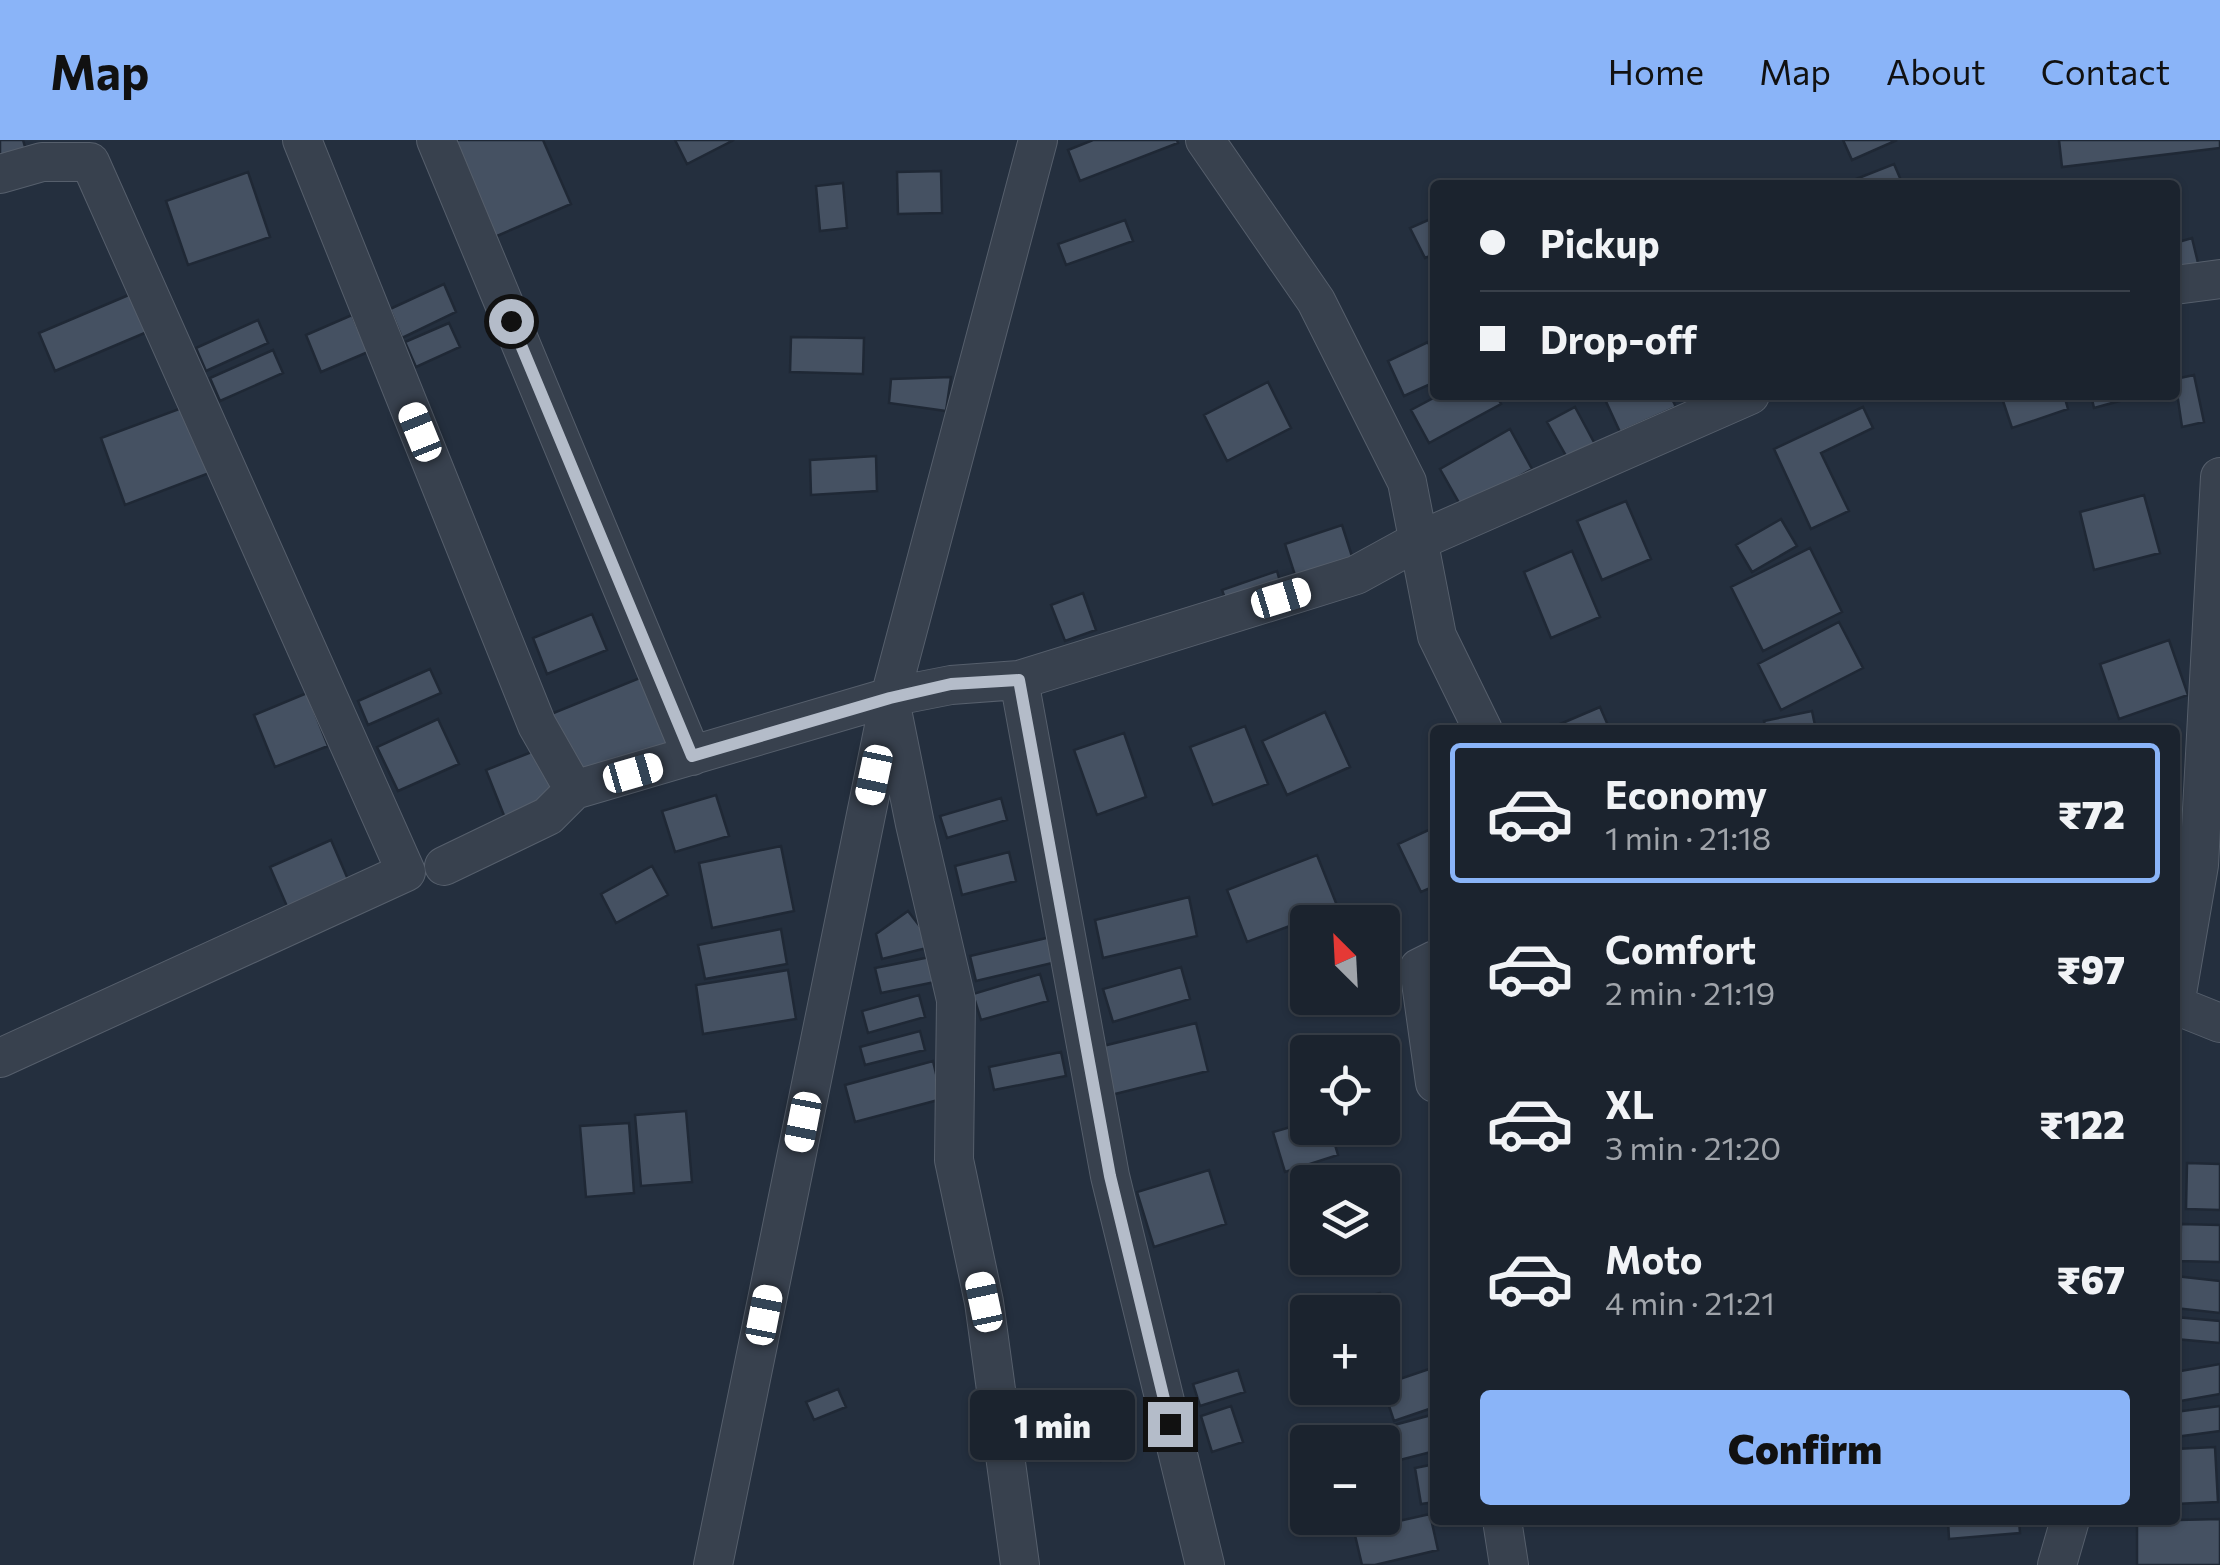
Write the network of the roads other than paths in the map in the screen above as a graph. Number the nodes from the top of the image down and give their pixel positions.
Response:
1 (302, 140) edge
2 (436, 140) edge
3 (1038, 140) edge
4 (1205, 140) edge
5 (0, 174) edge
6 (2220, 279) edge
7 (2180, 283) edge
8 (1739, 400) edge
9 (2220, 477) edge
10 (1418, 541) junction
11 (1019, 680) junction
12 (890, 698) junction
13 (1481, 725) edge
14 (692, 756) junction
15 (574, 790) junction
16 (2209, 863) edge
17 (444, 866) dead end
18 (1430, 962) edge
19 (2180, 984) edge
20 (2180, 1007) edge
21 (2220, 1023) edge
22 (1430, 1047) edge
23 (0, 1058) edge
24 (1503, 1525) edge
25 (2069, 1525) edge
26 (713, 1565) edge
27 (1020, 1565) edge
28 (1205, 1565) edge
29 (1509, 1565) edge
30 (2057, 1565) edge

1 - 15 street
2 - 14 street
3 - 12 street
4 - 10 street
5 - 23 street
6 - 7 street
8 - 10 street
9 - 16 street
10 - 11 street
10 - 13 street
11 - 12 street
11 - 28 street
12 - 14 street
12 - 26 street
12 - 27 street
14 - 15 street
15 - 17 street
16 - 19 street
18 - 22 street
20 - 21 street
24 - 29 street
25 - 30 street

